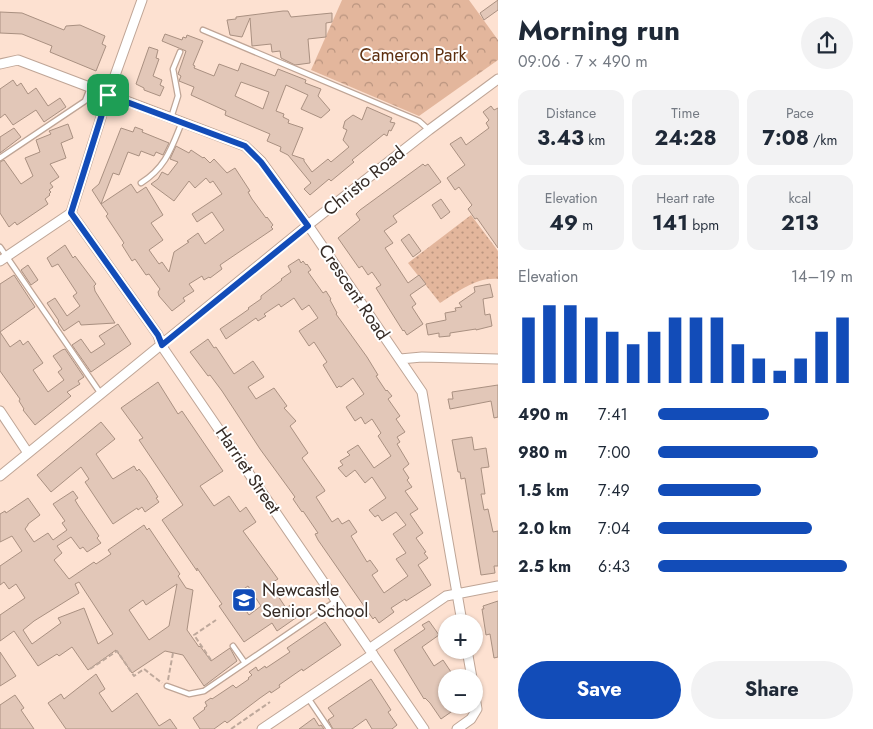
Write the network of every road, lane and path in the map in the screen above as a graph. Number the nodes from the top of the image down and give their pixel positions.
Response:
1 (142, 0) edge
2 (203, 30) dead end
3 (180, 52) dead end
4 (0, 64) edge
5 (498, 78) edge
6 (90, 88) junction
7 (108, 95) junction
8 (172, 118) junction
9 (182, 122) junction
10 (429, 130) junction
11 (0, 158) edge
12 (141, 183) dead end
13 (71, 213) junction
14 (308, 226) junction
15 (0, 247) edge
16 (3, 259) edge
17 (162, 345) junction
18 (400, 359) junction
19 (498, 359) edge
20 (101, 394) junction
21 (0, 411) edge
22 (28, 453) junction
23 (0, 476) edge
24 (498, 586) edge
25 (457, 594) junction
26 (337, 601) junction
27 (461, 614) edge
28 (216, 620) dead end
29 (233, 646) dead end
30 (371, 652) junction
31 (173, 653) dead end
32 (211, 660) dead end
33 (245, 663) junction
34 (90, 669) dead end
35 (167, 686) junction
36 (308, 698) junction
37 (270, 702) dead end
38 (474, 714) edge
39 (231, 729) edge
40 (262, 729) edge
41 (329, 729) edge
42 (424, 729) edge
43 (456, 729) edge

1 - 7 street
2 - 10 lane
3 - 8 lane
4 - 6 street, Crescent Road
5 - 10 street, Christo Road
6 - 7 street, Crescent Road
6 - 11 lane
7 - 8 street, Crescent Road
7 - 13 street
8 - 9 street, Crescent Road
9 - 12 lane
9 - 14 street, Crescent Road
10 - 14 street, Christo Road
13 - 16 street
13 - 17 street, Harriet Street
14 - 17 street, Christo Road
14 - 18 street, Crescent Road
15 - 16 lane
16 - 20 lane
17 - 20 street, Christo Road
17 - 26 street, Harriet Street
18 - 19 street
18 - 25 street, Crescent Road
20 - 22 street, Christo Road
21 - 22 street
22 - 23 street, Christo Road
24 - 25 street
25 - 27 street, Crescent Road
25 - 30 street
26 - 30 street, Harriet Street
26 - 33 lane
28 - 32 path
29 - 33 lane
30 - 36 street
30 - 42 street, Harriet Street
31 - 35 path
33 - 35 lane
34 - 35 path
36 - 40 street
36 - 41 lane
37 - 39 path
38 - 43 street

